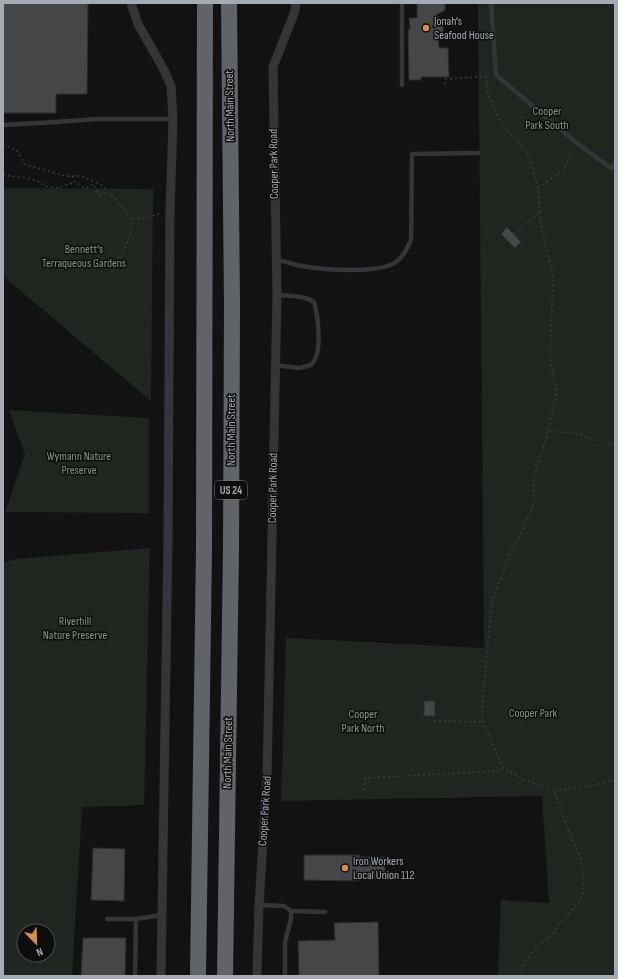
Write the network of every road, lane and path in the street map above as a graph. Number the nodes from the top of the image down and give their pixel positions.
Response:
1 (131, 3) edge
2 (205, 3) edge
3 (228, 3) edge
4 (296, 3) edge
5 (402, 3) edge
6 (492, 3) edge
7 (486, 76) junction
8 (496, 76) junction
9 (445, 84) dead end
10 (402, 85) dead end
11 (173, 120) junction
12 (3, 125) edge
13 (575, 141) junction
14 (3, 144) edge
15 (478, 153) dead end
16 (615, 164) edge
17 (3, 175) edge
18 (72, 176) junction
19 (75, 182) junction
20 (538, 188) junction
21 (108, 191) junction
22 (539, 213) junction
23 (170, 214) junction
24 (132, 220) junction
25 (514, 234) dead end
26 (276, 259) junction
27 (110, 276) dead end
28 (277, 295) junction
29 (275, 365) junction
30 (548, 431) junction
31 (615, 444) edge
32 (434, 720) dead end
33 (483, 722) junction
34 (503, 768) junction
35 (615, 780) edge
36 (364, 790) dead end
37 (554, 791) junction
38 (259, 905) junction
39 (291, 911) junction
40 (325, 912) dead end
41 (162, 915) junction
42 (106, 919) dead end
43 (136, 919) junction
44 (135, 976) edge
45 (161, 976) edge
46 (198, 976) edge
47 (225, 976) edge
48 (257, 976) edge
49 (285, 976) edge
50 (521, 976) edge

1 - 11 street
2 - 46 highway, North Main Street / US 24
3 - 47 highway, North Main Street / US 24
4 - 26 street, Cooper Park Road
5 - 10 lane
6 - 8 lane
7 - 8 path
7 - 9 path
7 - 20 path
8 - 13 lane
11 - 12 lane
11 - 23 street
13 - 16 lane
13 - 20 path
14 - 18 path
15 - 26 lane
17 - 19 path
18 - 19 path
18 - 21 path
19 - 21 path
20 - 22 path
21 - 24 path
22 - 25 path
22 - 30 path
23 - 24 path
23 - 41 street
24 - 27 path
26 - 28 street, Cooper Park Road
28 - 29 street, Cooper Park Road
28 - 29 lane
29 - 38 street, Cooper Park Road
30 - 31 path
30 - 33 path
32 - 33 path
33 - 34 path
34 - 36 path
34 - 37 path
35 - 37 path
37 - 50 path
38 - 39 lane
38 - 48 street, Cooper Park Road
39 - 40 lane
39 - 49 lane
41 - 43 lane
41 - 45 street
42 - 43 lane
43 - 44 lane

